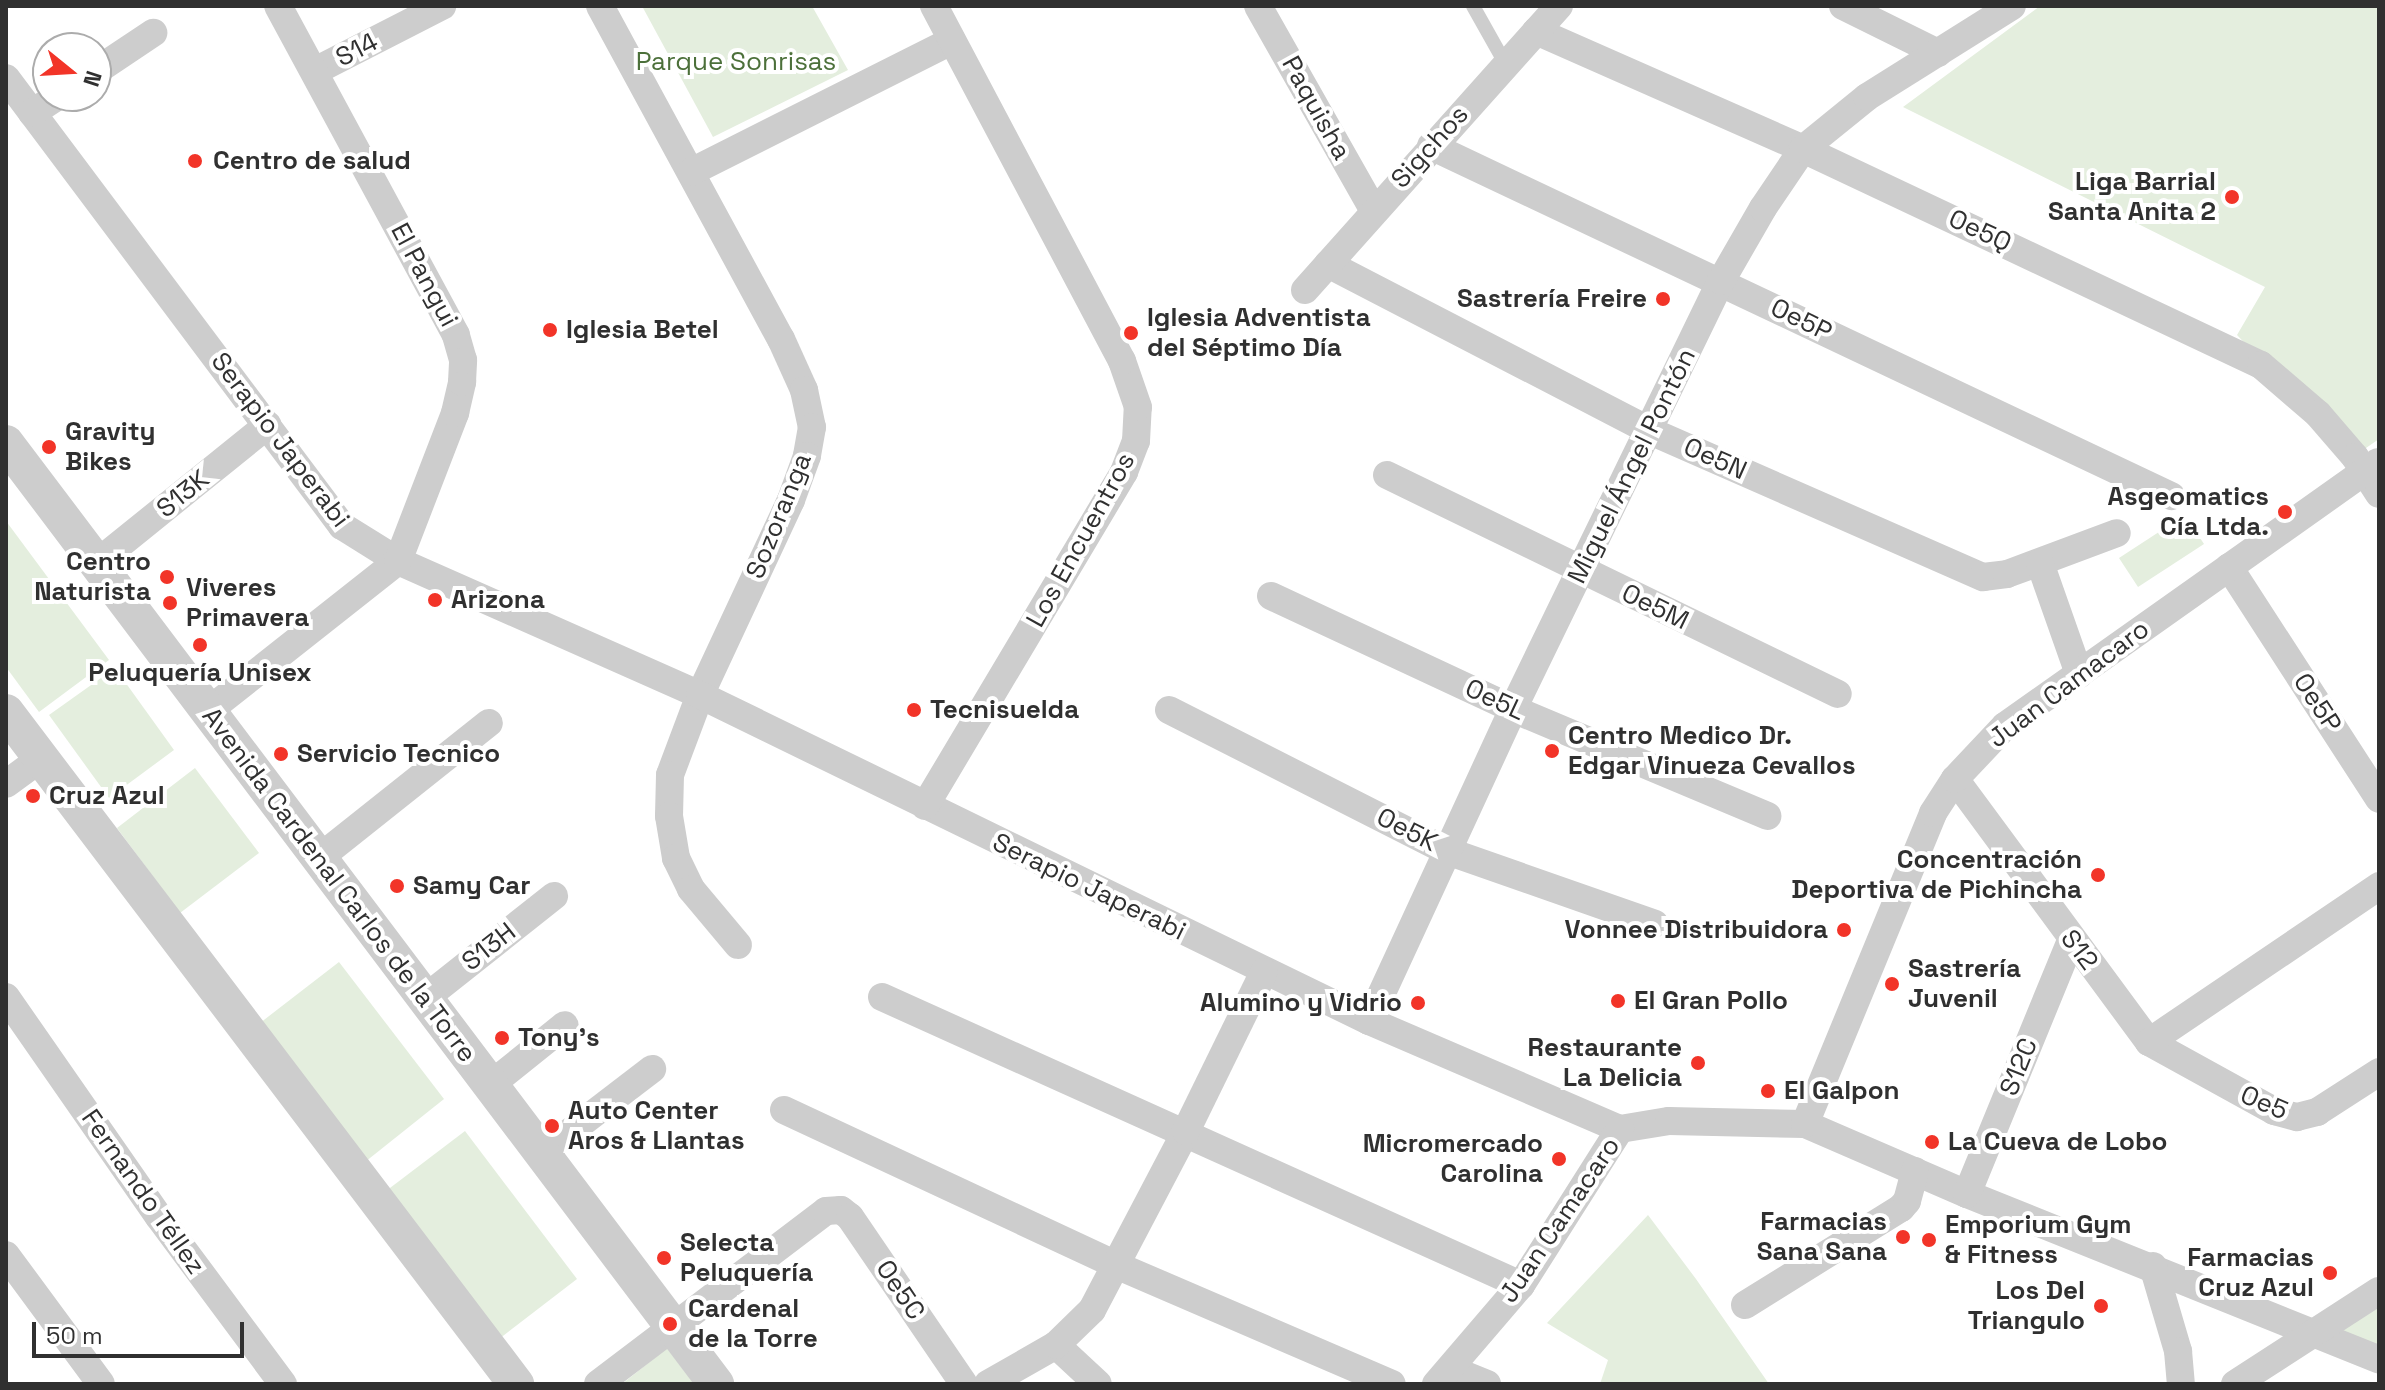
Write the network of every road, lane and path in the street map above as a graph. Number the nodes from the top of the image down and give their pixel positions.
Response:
1 (278, 6) edge
2 (442, 6) edge
3 (600, 6) edge
4 (934, 6) edge
5 (1258, 6) edge
6 (1473, 6) edge
7 (1559, 6) edge
8 (1843, 6) edge
9 (2012, 6) edge
10 (1536, 31) junction
11 (153, 33) dead end
12 (952, 41) junction
13 (1938, 53) junction
14 (112, 60) edge
15 (1505, 63) junction
16 (315, 71) junction
17 (16, 98) edge
18 (1431, 146) junction
19 (1803, 149) junction
20 (691, 172) junction
21 (1374, 211) junction
22 (1328, 264) junction
23 (1721, 281) junction
24 (1305, 290) dead end
25 (268, 425) junction
26 (1650, 431) junction
27 (6, 443) edge
28 (1387, 475) dead end
29 (2374, 476) edge
30 (2171, 496) dead end
31 (2117, 533) dead end
32 (398, 561) junction
33 (98, 562) junction
34 (2040, 563) junction
35 (2229, 567) junction
36 (1581, 571) junction
37 (1271, 596) dead end
38 (2079, 674) junction
39 (1838, 694) dead end
40 (700, 695) junction
41 (1513, 709) junction
42 (1169, 710) dead end
43 (208, 711) junction
44 (6, 712) edge
45 (489, 723) dead end
46 (40, 759) junction
47 (1955, 779) junction
48 (6, 784) edge
49 (2379, 799) edge
50 (925, 806) junction
51 (1767, 816) dead end
52 (1447, 851) junction
53 (319, 858) junction
54 (2379, 886) edge
55 (554, 896) dead end
56 (1655, 924) dead end
57 (2071, 940) junction
58 (738, 945) dead end
59 (1264, 972) junction
60 (882, 997) dead end
61 (424, 999) junction
62 (8, 1005) edge
63 (1369, 1021) junction
64 (565, 1025) dead end
65 (2149, 1042) junction
66 (652, 1069) dead end
67 (2379, 1072) edge
68 (489, 1086) junction
69 (784, 1110) dead end
70 (1805, 1124) junction
71 (1620, 1129) junction
72 (1186, 1131) junction
73 (541, 1154) junction
74 (1915, 1171) junction
75 (1967, 1194) junction
76 (6, 1255) edge
77 (1118, 1266) junction
78 (2153, 1266) junction
79 (1521, 1285) junction
80 (2379, 1291) edge
81 (1745, 1305) dead end
82 (671, 1327) junction
83 (2311, 1332) junction
84 (1056, 1345) junction
85 (2379, 1360) edge
86 (1443, 1376) edge
87 (101, 1384) edge
88 (283, 1384) edge
89 (516, 1384) edge
90 (598, 1384) edge
91 (716, 1384) edge
92 (964, 1384) edge
93 (988, 1384) edge
94 (1098, 1384) edge
95 (1392, 1384) edge
96 (1487, 1384) edge
97 (2181, 1384) edge
98 (2235, 1384) edge

1 - 16 street, El Pangui
2 - 16 street, S14
3 - 20 street, Sozoranga
4 - 12 street, Los Encuentros
5 - 21 street, Paquisha
6 - 15 lane
7 - 10 street, Sigchos
8 - 13 street
9 - 13 street, Miguel Ángel Pontón
10 - 15 street, Sigchos
10 - 19 street, Oe5Q
11 - 14 street
12 - 20 street
12 - 50 street, Los Encuentros
13 - 19 street, Miguel Ángel Pontón
15 - 18 street, Sigchos
16 - 32 street, El Pangui
17 - 25 street, Serapio Japerabi
18 - 21 street, Sigchos
18 - 23 street, Oe5P
19 - 23 street, Miguel Ángel Pontón
19 - 29 street, Oe5Q
20 - 40 street, Sozoranga
21 - 22 street, Sigchos
22 - 24 street, Sigchos
22 - 26 street, Oe5N
23 - 26 street, Miguel Ángel Pontón
23 - 30 street, Oe5P
25 - 32 street, Serapio Japerabi
25 - 33 street, S13K
26 - 34 street, Oe5N
26 - 36 street, Miguel Ángel Pontón
27 - 33 street, Avenida Cardenal Carlos de la Torre
28 - 36 street, Oe5M
29 - 35 street, Juan Camacaro
31 - 34 street, Oe5N
32 - 40 street, Serapio Japerabi
32 - 43 street
33 - 43 street, Avenida Cardenal Carlos de la Torre
34 - 38 street
35 - 38 street, Juan Camacaro
35 - 49 street, Oe5P
36 - 39 street, Oe5M
36 - 41 street, Miguel Ángel Pontón
37 - 41 street, Oe5L
38 - 47 street, Juan Camacaro
40 - 50 street, Serapio Japerabi
40 - 58 street, Sozoranga
41 - 51 street, Oe5L
41 - 52 street, Miguel Ángel Pontón
42 - 52 street, Oe5K
43 - 53 street, Avenida Cardenal Carlos de la Torre
44 - 46 street
45 - 53 street
46 - 48 street
46 - 89 street
47 - 57 street, S12
47 - 70 street, Juan Camacaro
50 - 59 street, Serapio Japerabi
52 - 56 street, Oe5K
52 - 63 street, Miguel Ángel Pontón
53 - 61 street, Avenida Cardenal Carlos de la Torre
54 - 65 street
55 - 61 street, S13H
57 - 65 street, S12
57 - 75 street, S12C
59 - 63 street, Serapio Japerabi
59 - 72 street
60 - 72 street
61 - 68 street, Avenida Cardenal Carlos de la Torre
62 - 88 street, Fernando Téllez
63 - 71 street, Serapio Japerabi
64 - 68 street
65 - 67 street, Oe5
66 - 73 street
68 - 73 street, Avenida Cardenal Carlos de la Torre
69 - 77 street
70 - 71 street
70 - 74 street
71 - 79 street, Juan Camacaro
72 - 77 street
72 - 79 street
73 - 82 street, Avenida Cardenal Carlos de la Torre
74 - 75 street
74 - 81 street
75 - 78 street
76 - 87 street
77 - 84 street
77 - 95 street
78 - 83 street
78 - 97 street
79 - 86 street, Juan Camacaro
80 - 83 street
82 - 90 street
82 - 91 street, Avenida Cardenal Carlos de la Torre
82 - 92 street, Oe5C
83 - 85 street
83 - 98 street
84 - 93 street
84 - 94 street
86 - 96 street

